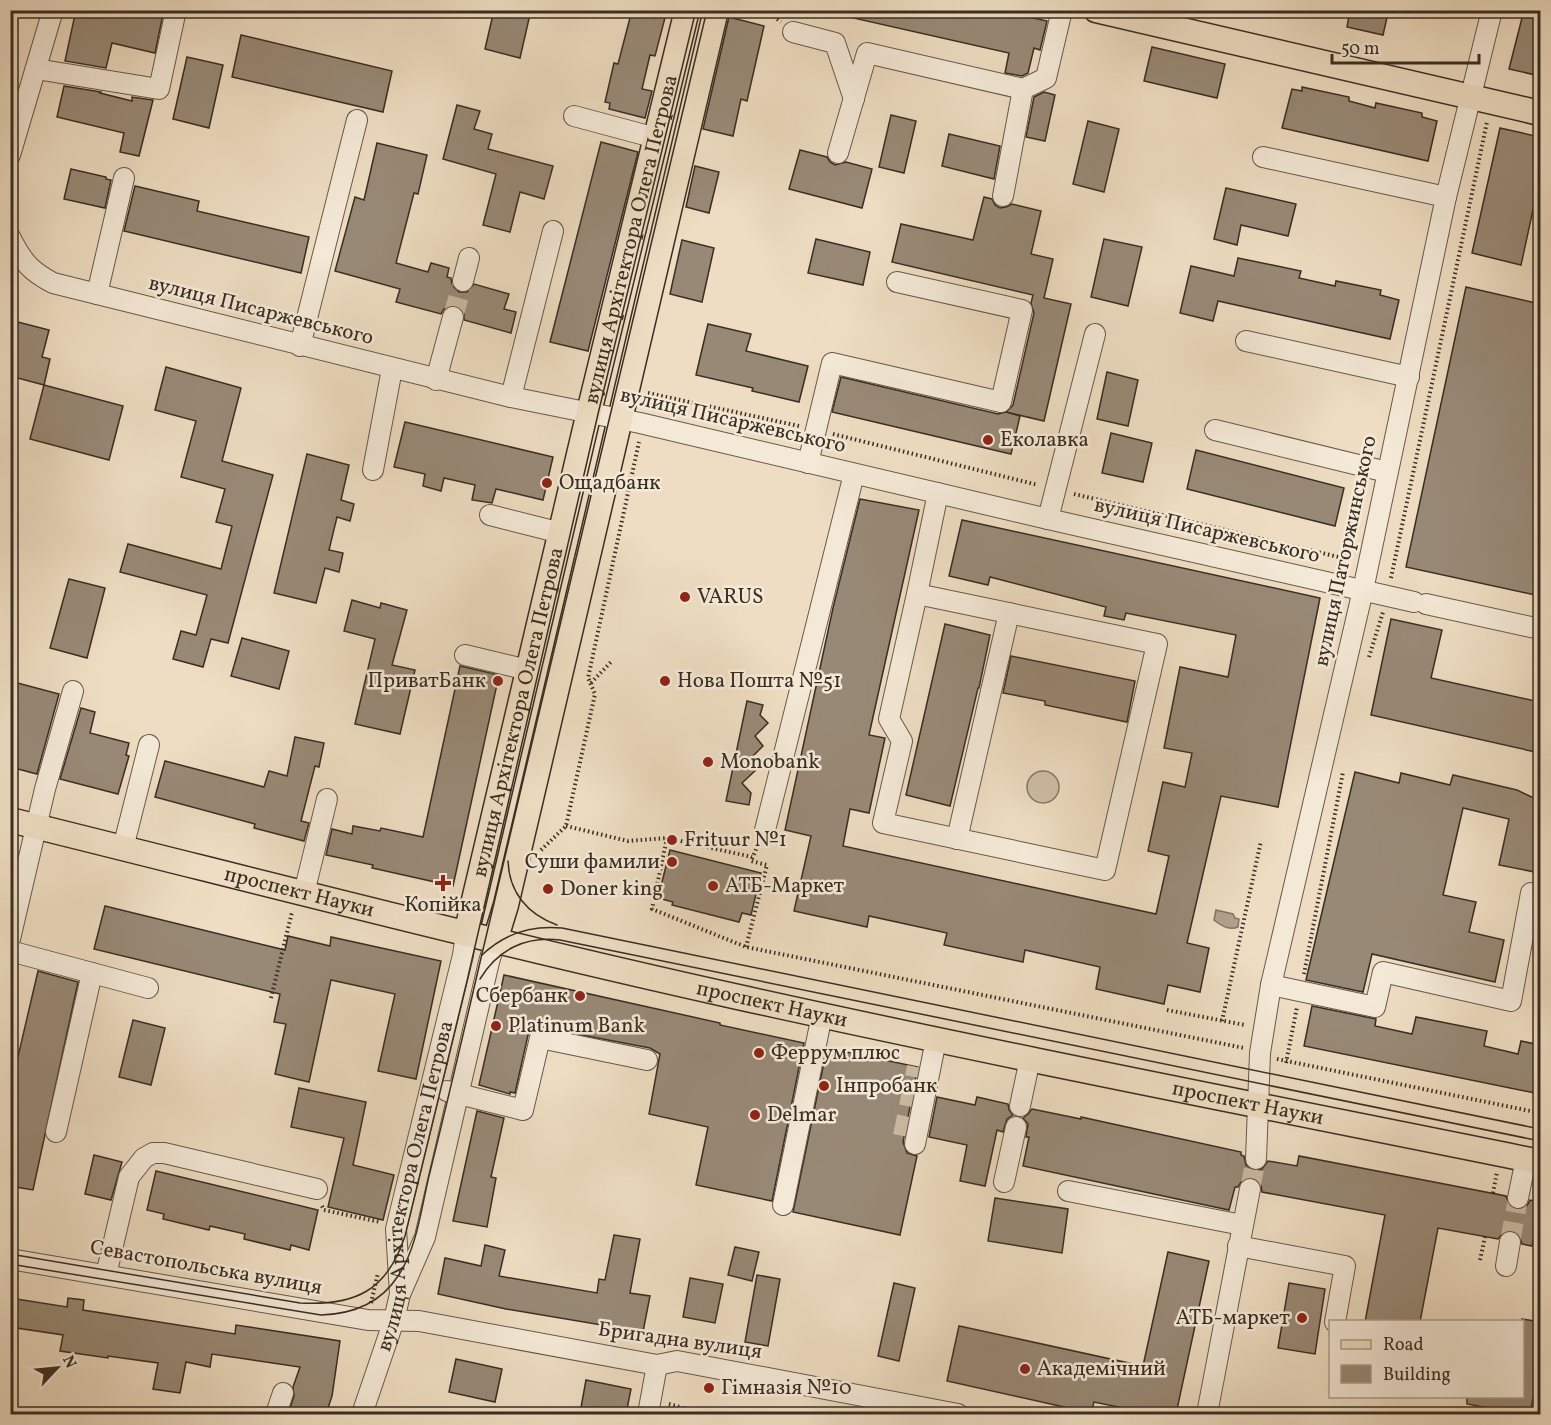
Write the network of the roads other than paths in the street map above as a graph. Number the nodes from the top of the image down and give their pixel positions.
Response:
1 (53, 10) edge
2 (176, 10) edge
3 (687, 10) edge
4 (716, 10) edge
5 (1062, 10) edge
6 (1096, 10) edge
7 (1492, 10) edge
8 (793, 32) road end
9 (36, 69) junction
10 (1023, 89) junction
11 (1471, 96) junction
12 (854, 99) junction
13 (1540, 113) edge
14 (574, 116) dead end
15 (357, 120) dead end
16 (656, 138) junction
17 (838, 153) dead end
18 (10, 155) edge
19 (1263, 157) dead end
20 (124, 178) dead end
21 (1003, 196) dead end
22 (1446, 197) junction
23 (553, 231) dead end
24 (10, 237) edge
25 (469, 258) dead end
26 (463, 281) tunnel mouth
27 (897, 282) dead end
28 (97, 294) junction
29 (453, 317) tunnel mouth
30 (1095, 334) dead end
31 (1246, 342) dead end
32 (300, 346) junction
33 (392, 369) junction
34 (1409, 377) junction
35 (436, 380) junction
36 (511, 397) junction
37 (589, 412) junction
38 (619, 419) junction
39 (1215, 430) dead end
40 (808, 463) junction
41 (373, 470) dead end
42 (1387, 472) junction
43 (854, 474) junction
44 (938, 494) junction
45 (490, 515) dead end
46 (1048, 519) junction
47 (561, 533) junction
48 (1363, 590) junction
49 (917, 594) junction
50 (1009, 613) junction
51 (1540, 629) edge
52 (465, 655) dead end
53 (528, 670) junction
54 (73, 691) dead end
55 (149, 745) dead end
56 (327, 799) dead end
57 (10, 820) edge
58 (36, 826) junction
59 (765, 830) road end
60 (957, 839) junction
61 (123, 848) junction
62 (300, 892) junction
63 (1531, 892) dead end
64 (466, 934) junction
65 (10, 939) edge
66 (495, 941) junction
67 (10, 951) edge
68 (92, 973) junction
69 (1271, 985) junction
70 (148, 988) dead end
71 (822, 1015) junction
72 (930, 1038) junction
73 (1030, 1059) junction
74 (647, 1060) dead end
75 (917, 1067) tunnel mouth
76 (432, 1087) junction
77 (459, 1094) junction
78 (1257, 1104) junction
79 (1020, 1106) dead end
80 (1016, 1127) dead end
81 (56, 1132) dead end
82 (906, 1144) dead end
83 (1256, 1159) tunnel mouth
84 (1533, 1160) edge
85 (1004, 1182) dead end
86 (317, 1189) road end
87 (1250, 1189) tunnel mouth
88 (1068, 1191) dead end
89 (1518, 1198) tunnel mouth
90 (783, 1205) dead end
91 (1242, 1225) junction
92 (1510, 1242) tunnel mouth
93 (1238, 1246) junction
94 (10, 1259) edge
95 (1506, 1266) dead end
96 (106, 1275) junction
97 (400, 1294) junction
98 (394, 1320) junction
99 (1335, 1320) edge
100 (657, 1365) junction
101 (283, 1393) dead end
102 (649, 1407) edge
103 (276, 1414) edge
104 (362, 1414) edge
105 (958, 1414) edge
106 (1207, 1414) edge

1 - 9 street
2 - 9 street
3 - 16 main road, вулиця Архітектора Олега Петрова
4 - 38 main road, вулиця Архітектора Олега Петрова
5 - 10 street
6 - 11 main road
7 - 11 street, вулиця Паторжинського
8 - 12 street
9 - 18 street
10 - 12 street
10 - 21 street
11 - 13 main road
11 - 22 street, вулиця Паторжинського
12 - 17 street
14 - 16 street
15 - 32 street
16 - 37 main road, вулиця Архітектора Олега Петрова
19 - 22 street
20 - 28 street
22 - 34 street, вулиця Паторжинського
23 - 36 street
24 - 28 street, вулиця Писаржевського
25 - 26 street
27 - 40 street
28 - 32 street, вулиця Писаржевського
29 - 35 street
30 - 46 street
31 - 34 street
32 - 33 street, вулиця Писаржевського
33 - 35 street, вулиця Писаржевського
33 - 41 street
34 - 42 street, вулиця Паторжинського
35 - 36 street, вулиця Писаржевського
36 - 37 street, вулиця Писаржевського
37 - 38 street, вулиця Писаржевського
37 - 47 main road, вулиця Архітектора Олега Петрова
38 - 40 street, вулиця Писаржевського
38 - 66 main road, вулиця Архітектора Олега Петрова
39 - 42 street
40 - 43 street, вулиця Писаржевського
42 - 48 street, вулиця Паторжинського
43 - 44 street, вулиця Писаржевського
43 - 59 street
44 - 46 street, вулиця Писаржевського
44 - 49 street
45 - 47 street
46 - 48 street, вулиця Писаржевського
47 - 53 main road, вулиця Архітектора Олега Петрова
48 - 51 street, вулиця Писаржевського
48 - 69 street, вулиця Паторжинського
49 - 50 street
49 - 60 street
50 - 60 street
50 - 60 street
52 - 53 street
53 - 64 main road, вулиця Архітектора Олега Петрова
54 - 58 street
55 - 61 street
56 - 62 street
57 - 58 main road, проспект Науки
58 - 61 main road, проспект Науки
58 - 65 street
61 - 62 main road, проспект Науки
62 - 64 main road, проспект Науки
63 - 69 street
64 - 66 main road, проспект Науки
64 - 76 street, вулиця Архітектора Олега Петрова
66 - 71 main road, проспект Науки
66 - 77 street
67 - 68 street
68 - 70 street
68 - 81 street
69 - 78 street, вулиця Паторжинського
71 - 72 main road, проспект Науки
71 - 90 street
72 - 73 main road, проспект Науки
72 - 75 street
72 - 82 street
73 - 78 main road, проспект Науки
73 - 79 street
74 - 77 street
76 - 77 street
76 - 97 street, вулиця Архітектора Олега Петрова
77 - 97 street
78 - 83 street, вулиця Паторжинського
78 - 84 main road, проспект Науки
80 - 85 street
84 - 89 street
86 - 96 street
87 - 91 street
88 - 91 street
91 - 93 street
92 - 95 street
93 - 99 street
93 - 106 street
94 - 96 street, Севастопольська вулиця
96 - 98 street, Севастопольська вулиця
97 - 98 street, вулиця Архітектора Олега Петрова
98 - 100 street, Бригадна вулиця
98 - 104 street, вулиця Архітектора Олега Петрова
100 - 102 street
100 - 105 street, Бригадна вулиця
101 - 103 street

